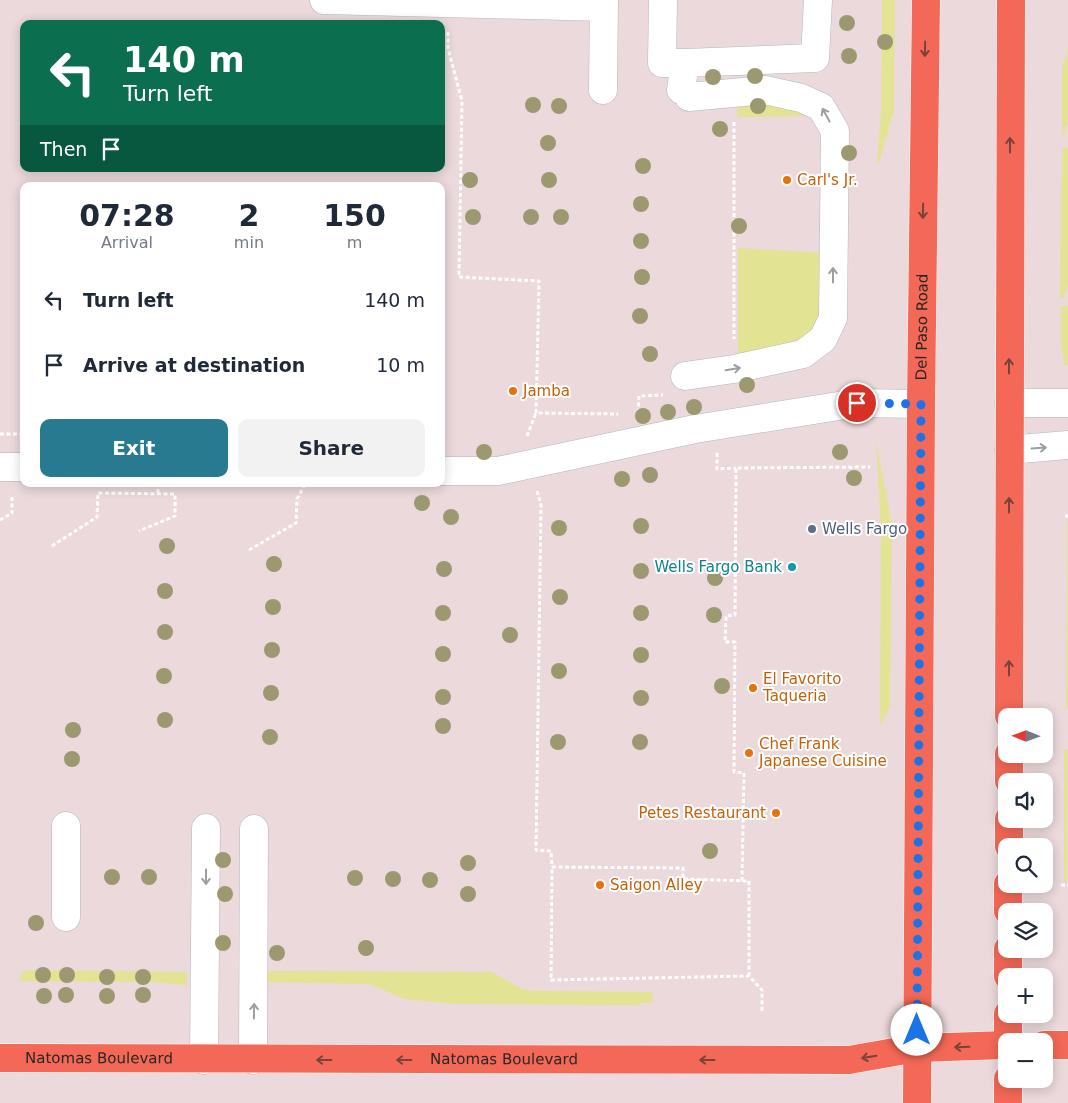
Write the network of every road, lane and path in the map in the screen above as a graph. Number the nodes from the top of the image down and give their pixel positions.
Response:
1 (324, 0) edge
2 (329, 0) edge
3 (663, 0) edge
4 (818, 0) edge
5 (926, 0) edge
6 (1010, 0) edge
7 (449, 3) junction
8 (604, 4) edge
9 (685, 63) junction
10 (603, 90) dead end
11 (734, 92) junction
12 (734, 369) junction
13 (677, 386) joint
14 (1009, 403) junction
15 (1068, 403) edge
16 (921, 404) junction
17 (536, 413) junction
18 (622, 414) dead end
19 (630, 414) dead end
20 (0, 434) edge
21 (20, 434) edge
22 (1068, 445) edge
23 (1009, 450) junction
24 (528, 465) junction
25 (0, 467) edge
26 (870, 467) dead end
27 (20, 468) edge
28 (445, 471) edge
29 (158, 487) edge
30 (303, 487) edge
31 (158, 493) junction
32 (12, 513) dead end
33 (0, 520) edge
34 (139, 531) dead end
35 (52, 546) dead end
36 (249, 550) dead end
37 (1009, 708) edge
38 (66, 826) dead end
39 (206, 828) dead end
40 (254, 829) dead end
41 (552, 867) junction
42 (742, 882) junction
43 (1061, 885) dead end
44 (1068, 885) edge
45 (66, 917) dead end
46 (749, 976) junction
47 (762, 1011) dead end
48 (998, 1045) edge
49 (1053, 1045) edge
50 (1068, 1045) edge
51 (917, 1048) junction
52 (0, 1058) edge
53 (204, 1060) junction
54 (253, 1060) junction
55 (1008, 1088) edge
56 (917, 1103) edge
57 (1008, 1103) edge

1 - 2 lane
2 - 7 lane
3 - 9 lane
4 - 9 lane
5 -> 16 main road, Del Paso Road
14 -> 6 main road
7 - 8 lane
7 - 17 path
8 - 10 lane
9 - 11 lane
11 - 12 path
12 -> 11 lane
13 -> 12 lane
13 - 19 path
14 - 15 lane
14 - 23 main road
16 - 24 lane
16 - 51 main road, Del Paso Road
17 - 18 path
17 - 24 path
20 - 21 path
23 -> 22 lane
37 -> 23 main road
24 - 28 lane
24 - 41 path
25 - 27 lane
26 - 42 path
29 - 31 path
30 - 36 path
31 - 34 path
31 - 35 path
32 - 33 path
38 - 45 lane
39 -> 53 lane
54 -> 40 lane
41 - 42 path
41 - 46 path
42 - 46 path
43 - 44 path
46 - 47 path
48 -> 51 main road, Natomas Boulevard
49 - 50 main road
51 -> 54 main road, Natomas Boulevard
51 - 56 main road, Del Paso Road
52 - 53 main road, Natomas Boulevard
53 - 54 main road, Natomas Boulevard
55 - 57 main road

